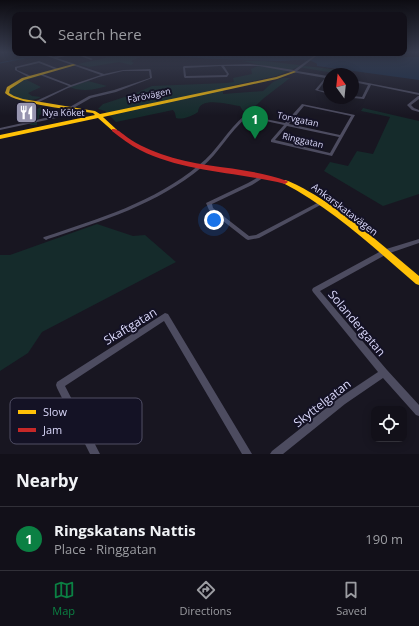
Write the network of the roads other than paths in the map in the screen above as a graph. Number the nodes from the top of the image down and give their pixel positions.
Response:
1 (23, 73) edge
2 (99, 73) edge
3 (112, 73) edge
4 (151, 73) edge
5 (184, 73) edge
6 (227, 73) edge
7 (291, 73) edge
8 (302, 73) edge
9 (41, 74) joint
10 (105, 75) junction
11 (30, 76) junction
12 (323, 76) edge
13 (323, 82) edge
14 (359, 82) edge
15 (370, 84) junction
16 (70, 85) junction
17 (323, 92) edge
18 (419, 94) edge
19 (419, 97) edge
20 (359, 98) edge
21 (37, 102) junction
22 (73, 107) junction
23 (419, 111) edge
24 (100, 116) junction
25 (286, 124) junction
26 (0, 129) edge
27 (342, 136) junction
28 (0, 137) edge
29 (202, 166) junction
30 (264, 176) junction
31 (323, 202) junction
32 (46, 238) dead end
33 (419, 241) edge
34 (385, 252) junction
35 (419, 281) edge
36 (384, 373) junction
37 (67, 398) edge
38 (419, 412) edge
39 (90, 444) edge
40 (95, 454) edge
41 (248, 454) edge
42 (275, 454) edge

1 - 11 street
2 - 10 street
3 - 10 street
4 - 22 street
5 - 6 street
7 - 24 street, Fårövägen
8 - 12 street
9 - 11 street
9 - 16 street
10 - 16 street
11 - 21 street
13 - 17 street
14 - 15 street
15 - 18 street
15 - 20 street
16 - 21 street
19 - 23 street
21 - 22 street
22 - 24 street
22 - 26 street
24 - 28 street, Fårövägen
24 - 29 street, Ankarskatavägen
25 - 27 street, Torvgatan
25 - 27 street
25 - 27 street, Ringgatan
25 - 29 street, Torvgatan
29 - 30 street, Ankarskatavägen
29 - 32 street
30 - 31 street, Ankarskatavägen
30 - 31 street
31 - 34 street, Ankarskatavägen
33 - 34 street
34 - 35 street, Ankarskatavägen
34 - 36 street, Solandergatan
36 - 38 street, Solandergatan
36 - 42 street, Skyttelgatan
37 - 41 street, Skaftgatan
39 - 40 street, Skaftgatan

